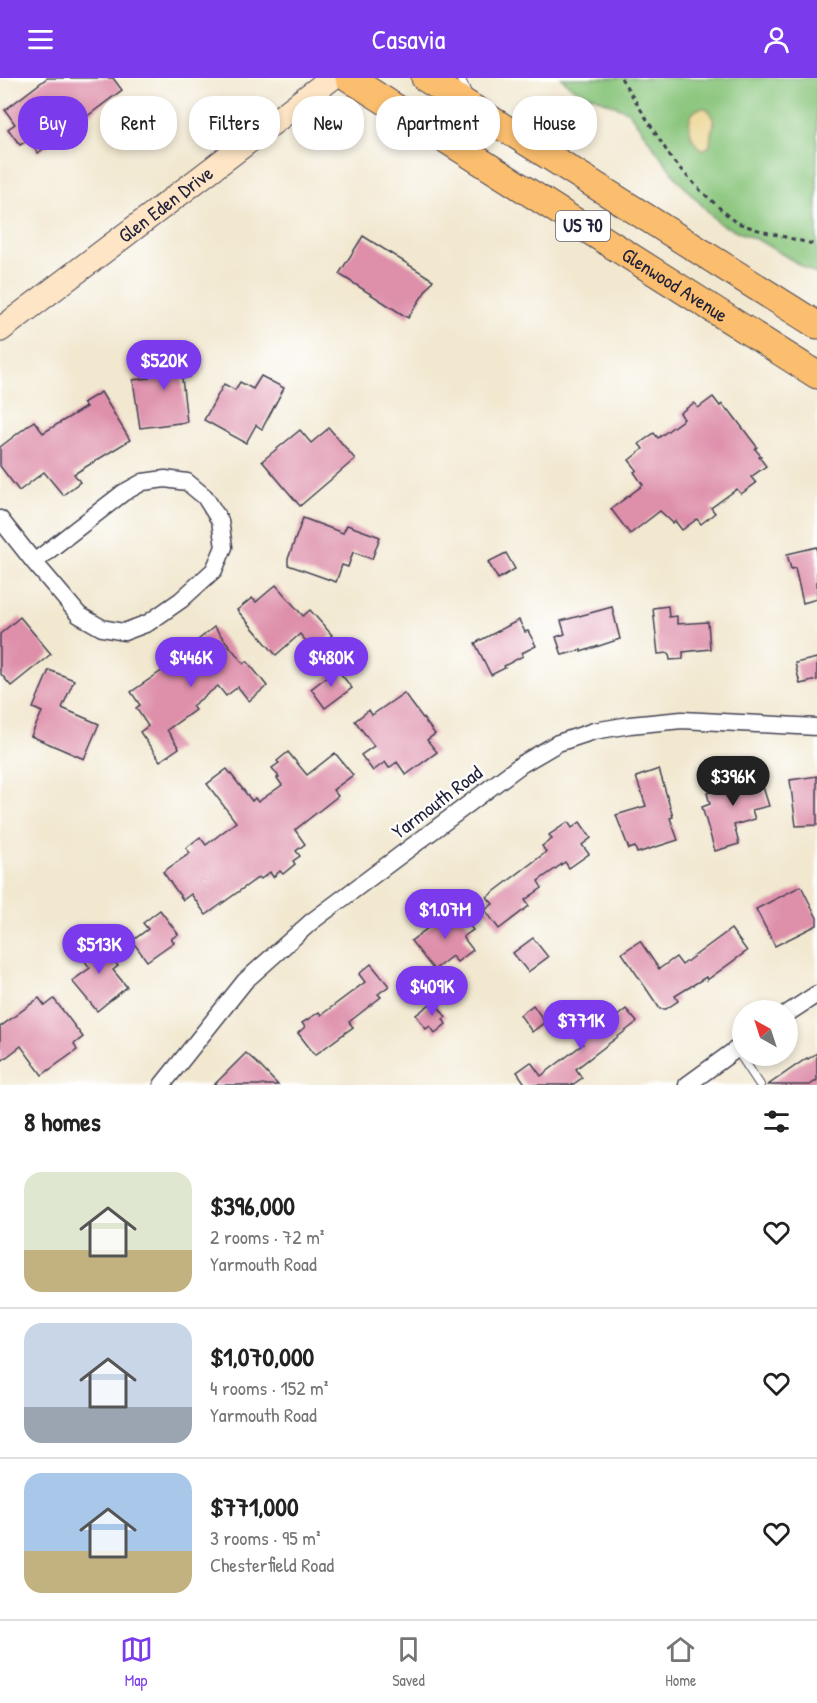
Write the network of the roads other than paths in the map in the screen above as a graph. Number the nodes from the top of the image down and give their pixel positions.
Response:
1 (332, 78) edge
2 (349, 78) edge
3 (425, 78) edge
4 (460, 78) edge
5 (454, 96) edge
6 (469, 96) edge
7 (500, 125) edge
8 (817, 325) edge
9 (0, 330) edge
10 (817, 375) edge
11 (0, 519) edge
12 (34, 562) junction
13 (817, 727) edge
14 (817, 994) edge
15 (798, 1006) edge
16 (732, 1054) edge
17 (750, 1066) edge
18 (162, 1085) edge
19 (687, 1085) edge
20 (760, 1085) edge

1 - 9 main road, Glen Eden Drive
2 - 10 main road, Glenwood Avenue / US 70
3 - 5 main road, US 70
4 - 6 lane
7 - 8 main road, US 70
11 - 12 street
12 - 12 street
13 - 18 street, Yarmouth Road
14 - 15 street
16 - 19 street
17 - 20 lane

